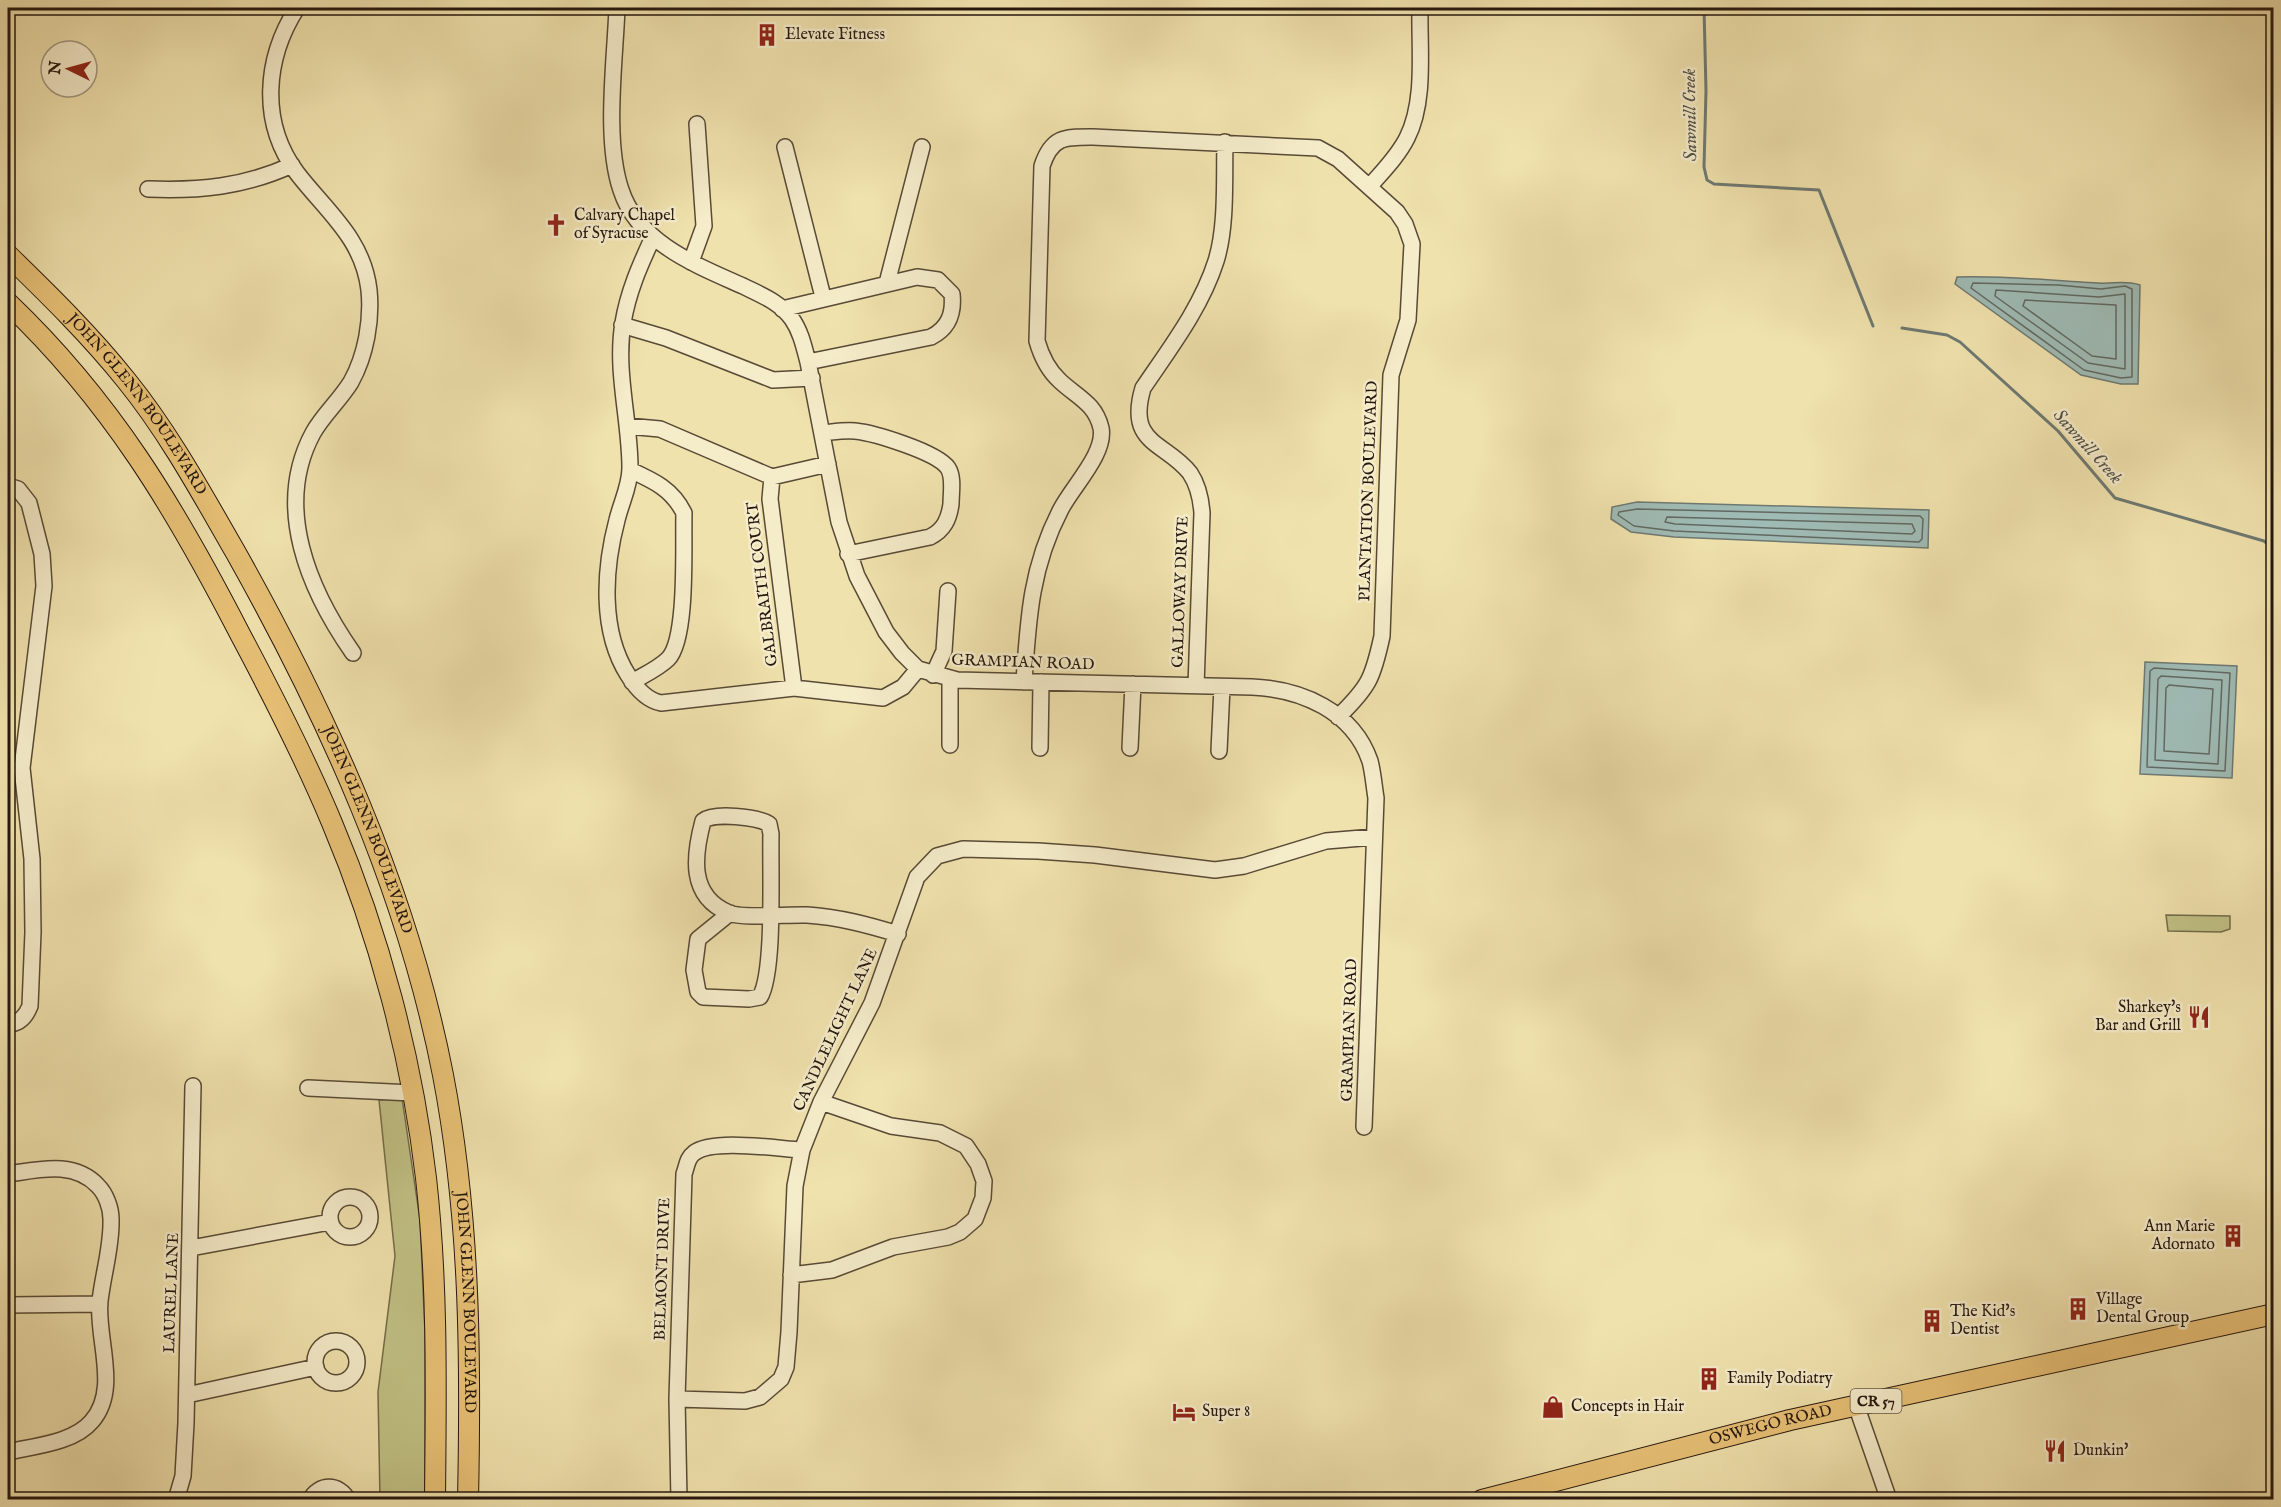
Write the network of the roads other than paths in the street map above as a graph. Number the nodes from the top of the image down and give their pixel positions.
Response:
1 (297, 8) edge
2 (617, 8) edge
3 (1419, 8) edge
4 (697, 124) dead end
5 (1225, 142) junction
6 (785, 147) dead end
7 (922, 147) dead end
8 (292, 165) junction
9 (1370, 186) junction
10 (148, 189) dead end
11 (653, 237) junction
12 (8, 255) edge
13 (691, 262) junction
14 (887, 284) junction
15 (823, 297) junction
16 (8, 303) edge
17 (782, 309) junction
18 (622, 325) junction
19 (808, 362) junction
20 (812, 378) junction
21 (627, 426) junction
22 (822, 433) junction
23 (828, 464) junction
24 (630, 470) junction
25 (772, 477) junction
26 (13, 487) edge
27 (848, 554) junction
28 (948, 591) dead end
29 (352, 653) dead end
30 (918, 669) junction
31 (933, 675) junction
32 (950, 679) junction
33 (633, 682) junction
34 (1024, 682) junction
35 (1041, 682) junction
36 (1132, 684) junction
37 (1196, 686) junction
38 (794, 687) junction
39 (1222, 687) junction
40 (1338, 717) junction
41 (950, 745) dead end
42 (1040, 748) dead end
43 (1130, 748) dead end
44 (1219, 751) dead end
45 (1374, 837) junction
46 (730, 913) junction
47 (770, 914) junction
48 (898, 934) junction
49 (8, 1024) edge
50 (193, 1086) dead end
51 (308, 1088) dead end
52 (412, 1093) junction
53 (821, 1102) junction
54 (1364, 1127) dead end
55 (802, 1150) junction
56 (8, 1174) edge
57 (330, 1222) dead end
58 (191, 1248) junction
59 (791, 1275) junction
60 (100, 1304) junction
61 (8, 1305) edge
62 (2274, 1314) edge
63 (316, 1367) dead end
64 (187, 1395) junction
65 (677, 1399) junction
66 (1856, 1405) junction
67 (8, 1452) edge
68 (176, 1500) edge
69 (310, 1500) edge
70 (348, 1500) edge
71 (435, 1500) edge
72 (468, 1500) edge
73 (679, 1500) edge
74 (1482, 1500) edge
75 (1889, 1500) edge

1 - 8 street
2 - 11 street, GRAMPIAN ROAD
3 - 9 street
4 - 13 street
5 - 9 street, PLANTATION BOULEVARD
5 - 34 street, PLANTATION BOULEVARD
5 - 37 street, GALLOWAY DRIVE
6 - 15 street
7 - 14 street
8 - 10 street
8 - 29 street
9 - 40 street, PLANTATION BOULEVARD
11 - 13 street, GRAMPIAN ROAD
11 - 18 street
12 - 72 main road, JOHN GLENN BOULEVARD
13 - 17 street, GRAMPIAN ROAD
14 - 15 street
14 - 19 street
15 - 17 street
16 - 52 main road, JOHN GLENN BOULEVARD
17 - 19 street, GRAMPIAN ROAD
18 - 20 street
18 - 21 street
19 - 20 street, GRAMPIAN ROAD
20 - 22 street, GRAMPIAN ROAD
21 - 24 street
21 - 25 street
22 - 23 street, GRAMPIAN ROAD
22 - 27 street
23 - 25 street
23 - 27 street, GRAMPIAN ROAD
24 - 33 street
24 - 33 street
25 - 38 street, GALBRAITH COURT
26 - 49 street
27 - 30 street, GRAMPIAN ROAD
28 - 31 street
30 - 31 street, GRAMPIAN ROAD
30 - 38 street
31 - 32 street, GRAMPIAN ROAD
32 - 34 street, GRAMPIAN ROAD
32 - 41 street
33 - 38 street
34 - 35 street, GRAMPIAN ROAD
35 - 36 street, GRAMPIAN ROAD
35 - 42 street
36 - 37 street, GRAMPIAN ROAD
36 - 43 street
37 - 39 street, GRAMPIAN ROAD
39 - 40 street, GRAMPIAN ROAD
39 - 44 street
40 - 45 street, GRAMPIAN ROAD
45 - 48 street, CANDLELIGHT LANE
45 - 54 street, GRAMPIAN ROAD
46 - 47 street
46 - 47 street
46 - 47 street
47 - 48 street
48 - 53 street, CANDLELIGHT LANE
50 - 58 street, LAUREL LANE
51 - 52 street
52 - 71 main road, JOHN GLENN BOULEVARD
53 - 55 street, CANDLELIGHT LANE
53 - 59 street
55 - 59 street, CANDLELIGHT LANE
55 - 65 street, BELMONT DRIVE
56 - 60 street
57 - 58 street
58 - 64 street, LAUREL LANE
59 - 65 street, CANDLELIGHT LANE
60 - 61 street
60 - 67 street
62 - 66 main road, OSWEGO ROAD / CR 57
63 - 64 street
64 - 68 street, LAUREL LANE
65 - 73 street, BELMONT DRIVE
66 - 74 main road, OSWEGO ROAD / CR 57
66 - 75 street
69 - 70 street

